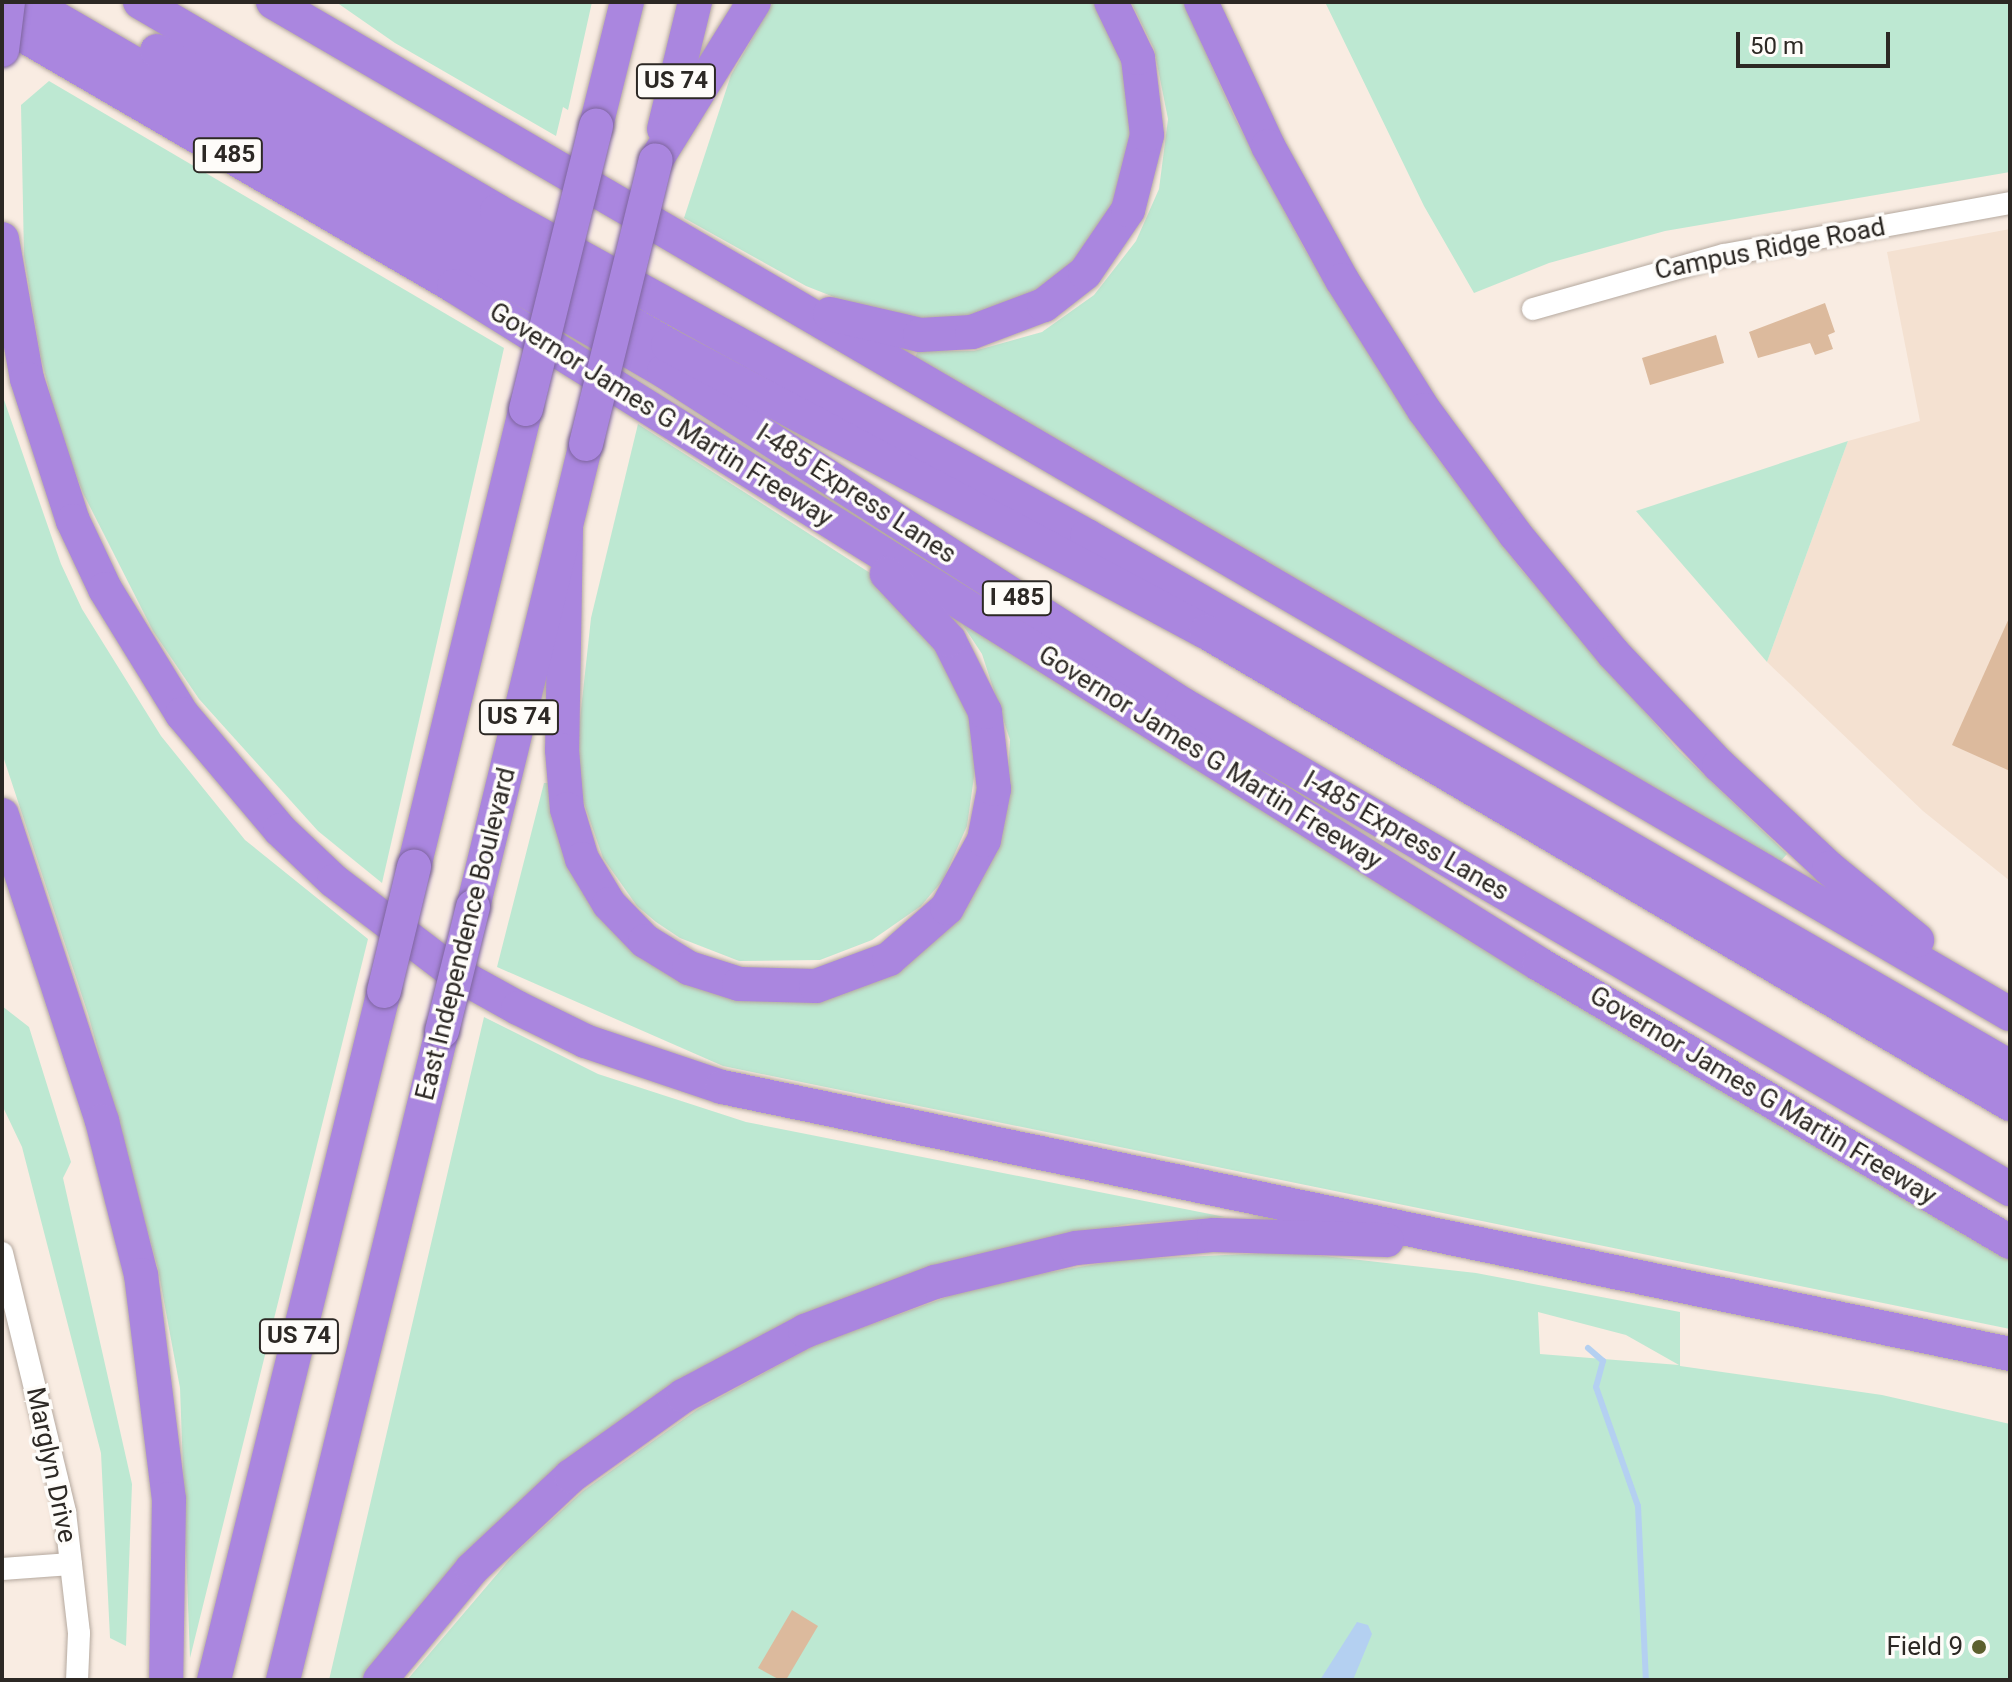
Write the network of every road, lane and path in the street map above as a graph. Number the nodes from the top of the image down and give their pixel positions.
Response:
1 (8, 2) edge
2 (28, 2) edge
3 (73, 2) edge
4 (140, 2) edge
5 (273, 2) edge
6 (298, 2) edge
7 (627, 2) edge
8 (695, 2) edge
9 (754, 2) edge
10 (1111, 2) edge
11 (1201, 2) edge
12 (2, 23) edge
13 (352, 46) junction
14 (2, 50) edge
15 (656, 160) junction
16 (2010, 203) edge
17 (2, 239) edge
18 (770, 292) junction
19 (1533, 309) dead end
20 (810, 509) junction
21 (566, 527) junction
22 (2, 815) edge
23 (2010, 1012) edge
24 (2010, 1067) edge
25 (2010, 1104) edge
26 (2010, 1189) edge
27 (2010, 1242) edge
28 (1509, 1246) junction
29 (2, 1253) edge
30 (2010, 1354) edge
31 (71, 1564) junction
32 (2, 1569) edge
33 (77, 1680) edge
34 (166, 1680) edge
35 (214, 1680) edge
36 (283, 1680) edge
37 (380, 1680) edge

1 - 14 highway, bridge
2 - 26 highway, I-485 Express Lanes / I 485
3 - 25 highway, I-485 Express Lanes / I 485
4 - 24 highway
5 - 13 highway
6 - 13 highway
7 - 35 highway, US 74, bridge
8 - 15 highway, East Independence Boulevard / US 74
9 - 15 highway
10 - 18 highway
11 - 23 highway
12 - 20 highway, Governor James G Martin Freeway / I 485
13 - 18 highway
15 - 21 highway, East Independence Boulevard / US 74, bridge
16 - 19 street, Campus Ridge Road
17 - 28 highway
18 - 23 highway
20 - 21 highway
20 - 27 highway, Governor James G Martin Freeway / I 485
21 - 36 highway, East Independence Boulevard / US 74, bridge
22 - 34 highway
28 - 30 highway
28 - 37 highway
29 - 31 street, Marglyn Drive
31 - 32 street
31 - 33 street, Marglyn Drive

